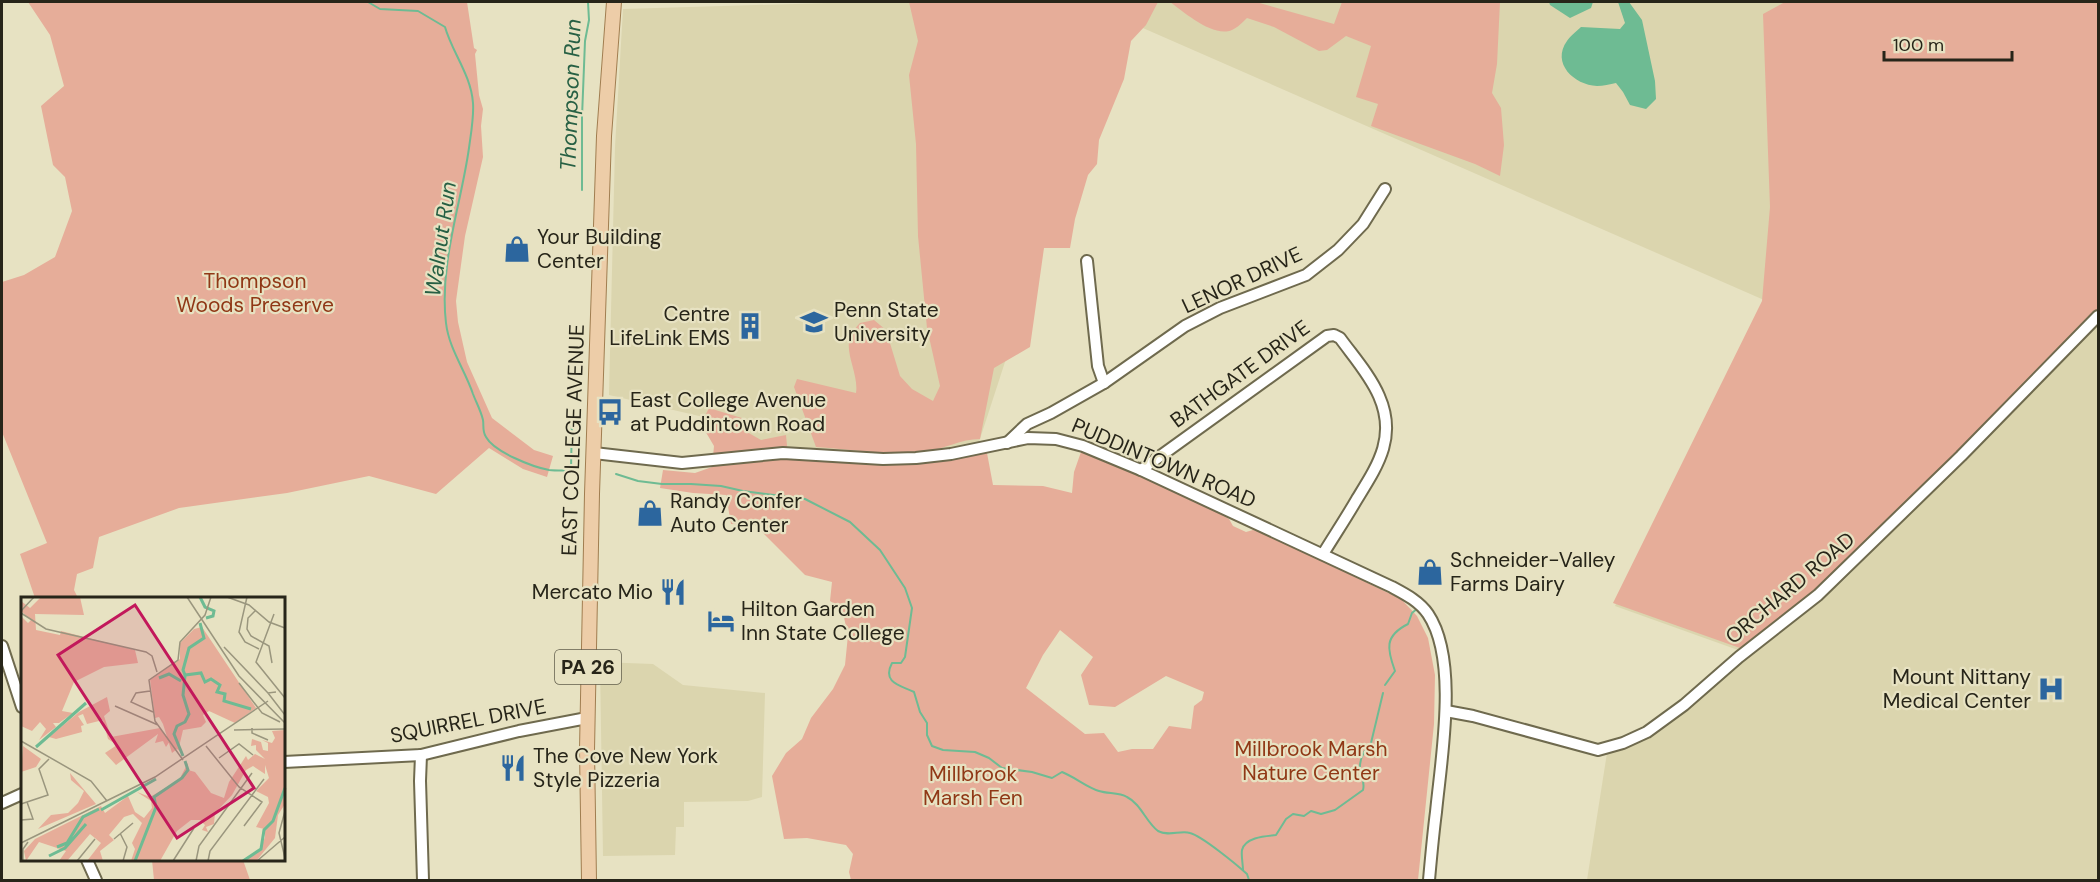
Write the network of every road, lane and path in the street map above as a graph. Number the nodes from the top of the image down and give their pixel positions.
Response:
1 (614, 2) edge
2 (1386, 189) dead end
3 (1088, 261) dead end
4 (2098, 316) edge
5 (1104, 383) junction
6 (1007, 443) junction
7 (594, 453) junction
8 (1141, 470) junction
9 (1323, 554) junction
10 (2, 646) edge
11 (21, 704) edge
12 (1446, 711) junction
13 (587, 718) junction
14 (421, 755) junction
15 (285, 762) edge
16 (21, 794) edge
17 (2, 803) edge
18 (87, 861) edge
19 (96, 880) edge
20 (423, 880) edge
21 (589, 880) edge
22 (1429, 880) edge

1 - 7 main road, EAST COLLEGE AVENUE / PA 26
2 - 5 street, LENOR DRIVE
3 - 5 street
4 - 12 street, ORCHARD ROAD
5 - 6 street, LENOR DRIVE
6 - 7 street, PUDDINTOWN ROAD
6 - 8 street, PUDDINTOWN ROAD
7 - 13 main road, EAST COLLEGE AVENUE / PA 26
8 - 9 street, PUDDINTOWN ROAD
8 - 9 street, BATHGATE DRIVE
9 - 12 street, PUDDINTOWN ROAD
10 - 11 street
12 - 22 street, PUDDINTOWN ROAD
13 - 14 street, SQUIRREL DRIVE
13 - 21 main road, EAST COLLEGE AVENUE / PA 26
14 - 15 street, SQUIRREL DRIVE
14 - 20 street
16 - 17 street
18 - 19 street

